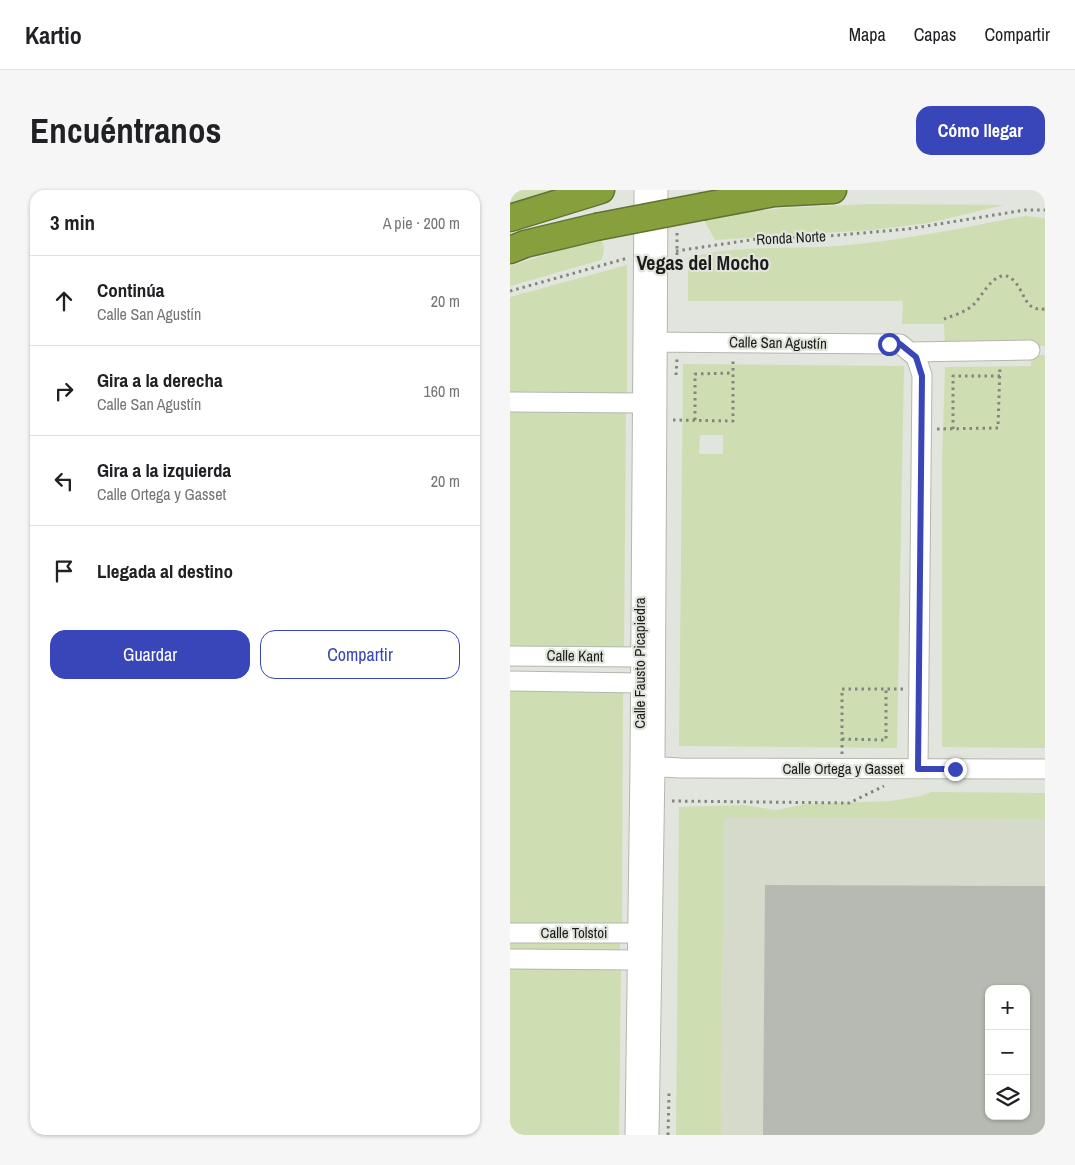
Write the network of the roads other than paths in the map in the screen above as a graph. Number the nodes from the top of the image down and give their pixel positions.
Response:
1 (644, 190) edge
2 (658, 190) edge
3 (833, 190) edge
4 (594, 191) edge
5 (510, 218) edge
6 (510, 250) edge
7 (650, 255) junction
8 (650, 342) junction
9 (1030, 350) dead end
10 (910, 352) junction
11 (510, 402) edge
12 (641, 403) junction
13 (510, 656) edge
14 (640, 657) junction
15 (510, 681) edge
16 (640, 683) junction
17 (648, 766) junction
18 (918, 769) junction
19 (1045, 770) edge
20 (510, 933) edge
21 (638, 933) junction
22 (510, 959) edge
23 (638, 960) junction
24 (635, 1135) edge
25 (649, 1135) edge

1 - 7 street, Calle Fausto Picapiedra
2 - 7 street, Calle Fausto Picapiedra
3 - 6 highway, bridge
4 - 5 highway
7 - 8 street, Calle Fausto Picapiedra
8 - 10 street, Calle San Agustín
8 - 12 street, Calle Fausto Picapiedra
8 - 17 street, Calle Fausto Picapiedra
9 - 10 street, Calle San Agustín
10 - 18 street
11 - 12 street
12 - 14 street, Calle Fausto Picapiedra
13 - 14 street, Calle Kant
14 - 16 street, Calle Fausto Picapiedra
15 - 16 street, Calle Kant
16 - 17 street, Calle Fausto Picapiedra
17 - 18 street, Calle Ortega y Gasset
17 - 21 street, Calle Fausto Picapiedra
17 - 25 street, Calle Fausto Picapiedra
18 - 19 street, Calle Ortega y Gasset
20 - 21 street, Calle Tolstoi
21 - 23 street, Calle Fausto Picapiedra
22 - 23 street, Calle Tolstoi
23 - 24 street, Calle Fausto Picapiedra

